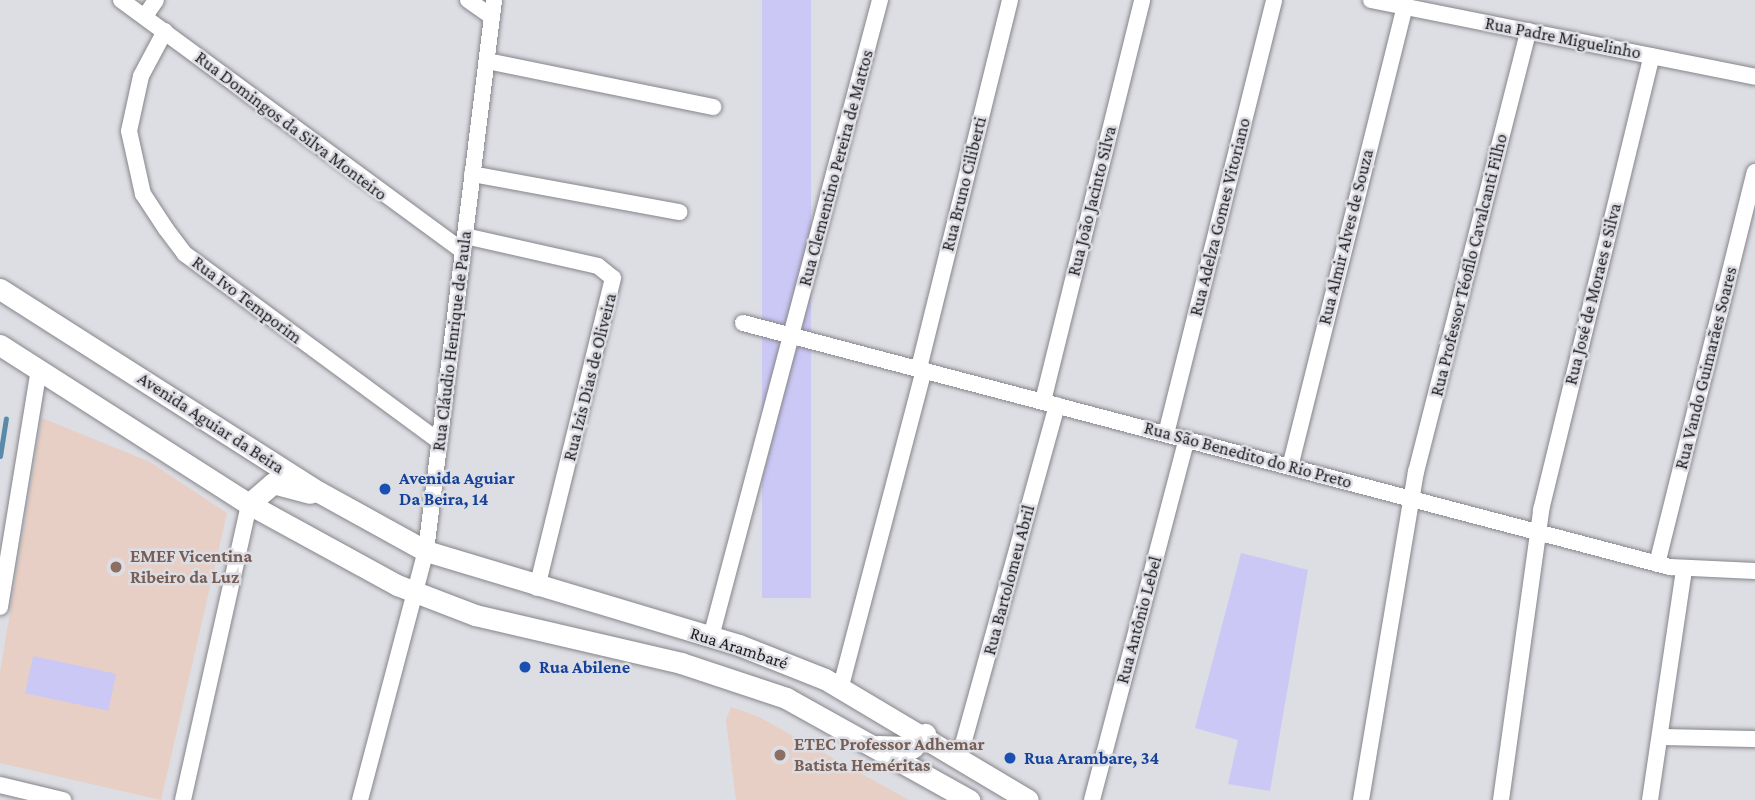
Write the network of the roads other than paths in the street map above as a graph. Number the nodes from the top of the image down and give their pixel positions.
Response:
1 (121, 0) edge
2 (156, 0) edge
3 (468, 0) edge
4 (494, 0) edge
5 (880, 0) edge
6 (1010, 0) edge
7 (1142, 0) edge
8 (1274, 0) edge
9 (1371, 0) edge
10 (1405, 7) junction
11 (145, 16) junction
12 (492, 17) junction
13 (165, 31) junction
14 (1528, 31) junction
15 (1652, 56) junction
16 (486, 61) junction
17 (1755, 77) edge
18 (713, 107) dead end
19 (1755, 172) edge
20 (472, 174) junction
21 (680, 212) dead end
22 (464, 244) junction
23 (0, 289) edge
24 (743, 323) dead end
25 (793, 336) junction
26 (0, 345) edge
27 (921, 369) junction
28 (39, 370) junction
29 (1050, 403) junction
30 (1166, 434) junction
31 (1186, 439) junction
32 (439, 441) junction
33 (1290, 467) junction
34 (319, 492) junction
35 (1410, 498) junction
36 (248, 504) junction
37 (1538, 533) junction
38 (426, 551) junction
39 (1657, 564) junction
40 (1684, 569) junction
41 (1755, 571) edge
42 (537, 588) junction
43 (416, 593) junction
44 (0, 607) edge
45 (711, 637) junction
46 (841, 686) junction
47 (925, 734) junction
48 (1660, 737) junction
49 (1755, 738) edge
50 (869, 744) junction
51 (960, 755) junction
52 (0, 785) edge
53 (63, 800) edge
54 (183, 800) edge
55 (360, 800) edge
56 (969, 800) edge
57 (1028, 800) edge
58 (1092, 800) edge
59 (1361, 800) edge
60 (1501, 800) edge
61 (1650, 800) edge

1 - 11 street, Rua Domingos da Silva Monteiro
2 - 11 street
3 - 12 street
4 - 12 street, Rua Cláudio Henrique de Paula
5 - 25 street, Rua Clementino Pereira de Mattos
6 - 27 street, Rua Bruno Ciliberti
7 - 29 street, Rua João Jacinto Silva
8 - 30 street, Rua Adelza Gomes Vitoriano
9 - 10 street, Rua Padre Miguelinho
10 - 14 street, Rua Padre Miguelinho
10 - 33 street, Rua Almir Alves de Souza
11 - 13 street, Rua Domingos da Silva Monteiro
12 - 16 street, Rua Cláudio Henrique de Paula
13 - 22 street, Rua Domingos da Silva Monteiro
13 - 32 street, Rua Ivo Temporim
14 - 15 street, Rua Padre Miguelinho
14 - 35 street, Rua Professor Téofilo Cavalcanti Filho
15 - 17 street, Rua Padre Miguelinho
15 - 37 street, Rua José de Moraes e Silva
16 - 18 street
16 - 20 street, Rua Cláudio Henrique de Paula
19 - 39 street, Rua Vando Guimarães Soares
20 - 21 street
20 - 22 street, Rua Cláudio Henrique de Paula
22 - 32 street, Rua Cláudio Henrique de Paula
22 - 42 street, Rua Izis Dias de Oliveira
23 - 34 main road, Avenida Aguiar da Beira
24 - 25 street, Rua São Benedito do Rio Preto
25 - 27 street, Rua São Benedito do Rio Preto
25 - 45 street, Rua Clementino Pereira de Mattos
26 - 28 main road
27 - 29 street, Rua São Benedito do Rio Preto
27 - 46 street, Rua Bruno Ciliberti
28 - 36 main road
28 - 44 street
29 - 30 street, Rua São Benedito do Rio Preto
29 - 51 street, Rua Bartolomeu Abril
30 - 31 street, Rua São Benedito do Rio Preto
31 - 33 street, Rua São Benedito do Rio Preto
31 - 58 street, Rua Antônio Lebel
32 - 38 street, Rua Cláudio Henrique de Paula
33 - 35 street, Rua São Benedito do Rio Preto
34 - 36 main road
34 - 38 main road, Avenida Aguiar da Beira
35 - 37 street, Rua São Benedito do Rio Preto
35 - 59 street, Rua Professor Téofilo Cavalcanti Filho
36 - 43 main road
36 - 54 street
37 - 39 street, Rua São Benedito do Rio Preto
37 - 60 street, Rua José de Moraes e Silva
38 - 42 main road, Rua Arambaré
38 - 43 street, Rua Cláudio Henrique de Paula
39 - 40 street, Rua São Benedito do Rio Preto
40 - 41 street, Rua São Benedito do Rio Preto
40 - 48 street
42 - 45 main road, Rua Arambaré
43 - 50 main road, Rua Arambaré
43 - 55 street, Rua Cláudio Henrique de Paula
45 - 46 main road, Rua Arambaré
46 - 47 main road, Rua Arambaré
47 - 50 main road
47 - 51 main road, Rua Arambaré
48 - 49 street
48 - 61 street
50 - 56 main road, Rua Arambaré
51 - 57 main road, Rua Arambaré
52 - 53 street

